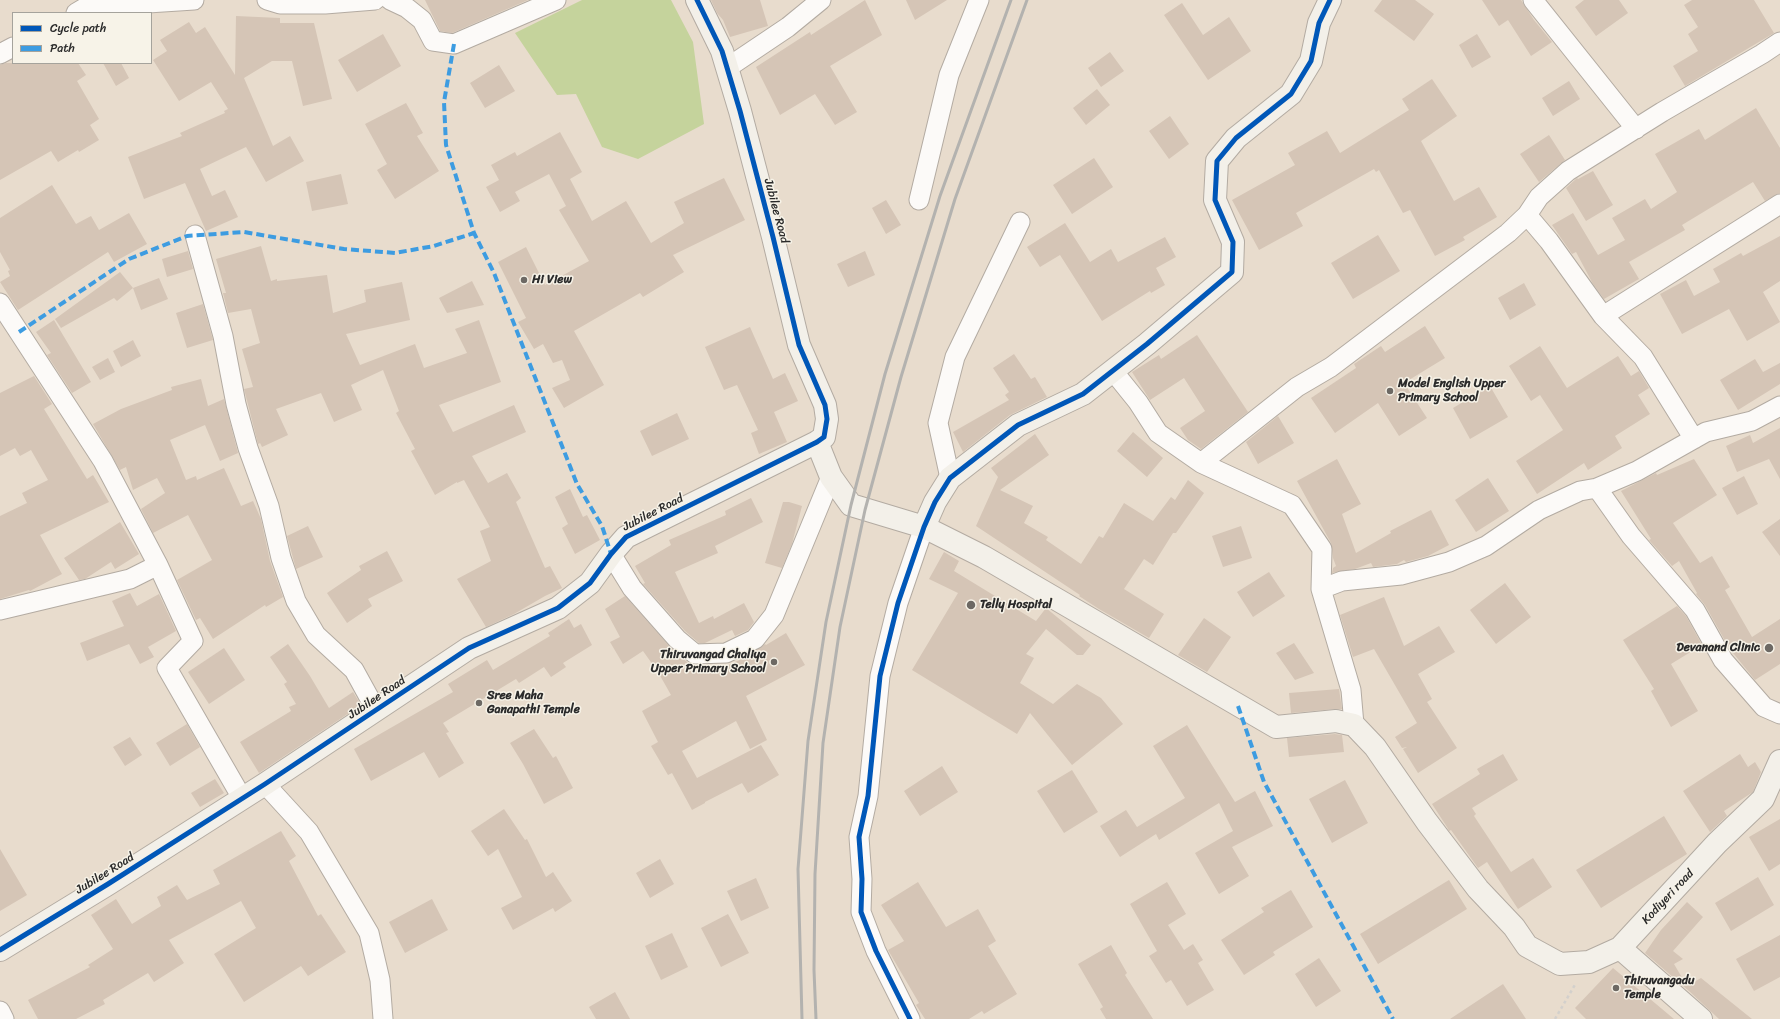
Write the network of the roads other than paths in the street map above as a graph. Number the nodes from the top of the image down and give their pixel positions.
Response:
1 (194, 0) edge
2 (268, 0) edge
3 (375, 0) edge
4 (390, 0) edge
5 (556, 0) edge
6 (697, 0) edge
7 (821, 0) edge
8 (979, 0) edge
9 (1330, 0) edge
10 (1533, 0) edge
11 (82, 7) edge
12 (1780, 42) edge
13 (12, 48) edge
14 (0, 54) edge
15 (727, 68) junction
16 (1636, 128) junction
17 (919, 200) dead end
18 (1780, 204) edge
19 (1527, 215) junction
20 (1020, 222) dead end
21 (195, 235) dead end
22 (0, 303) edge
23 (1603, 316) junction
24 (1113, 371) junction
25 (1780, 406) edge
26 (1694, 439) junction
27 (817, 442) junction
28 (1200, 463) junction
29 (831, 478) junction
30 (950, 478) junction
31 (1597, 488) junction
32 (924, 527) junction
33 (611, 554) junction
34 (158, 565) junction
35 (1321, 589) junction
36 (0, 610) edge
37 (376, 710) junction
38 (1780, 714) edge
39 (1354, 725) junction
40 (1780, 761) edge
41 (266, 784) junction
42 (242, 798) junction
43 (1620, 948) junction
44 (0, 950) edge
45 (0, 1011) edge
46 (4, 1019) edge
47 (383, 1019) edge
48 (910, 1019) edge
49 (1701, 1019) edge

1 - 11 street
2 - 3 street
4 - 5 street
6 - 15 street, Jubilee Road
7 - 15 street
8 - 17 street
9 - 24 street
10 - 16 street
12 - 16 street
13 - 14 street
15 - 27 street, Jubilee Road
16 - 19 street
18 - 23 street
19 - 23 street
19 - 28 street
20 - 30 street
21 - 37 street
22 - 34 street
23 - 26 street
24 - 28 street
24 - 30 street
25 - 26 street
26 - 31 street
27 - 29 street
27 - 33 street, Jubilee Road
28 - 35 street
29 - 32 street
29 - 33 street
30 - 32 street
31 - 35 street
31 - 38 street
32 - 39 street
32 - 48 street
33 - 37 street, Jubilee Road
34 - 36 street
34 - 42 street
35 - 39 street
37 - 41 street, Jubilee Road
39 - 43 street
40 - 43 street, Kodiyeri road
41 - 42 street, Jubilee Road
41 - 47 street
42 - 44 street, Jubilee Road
43 - 49 street
45 - 46 street

